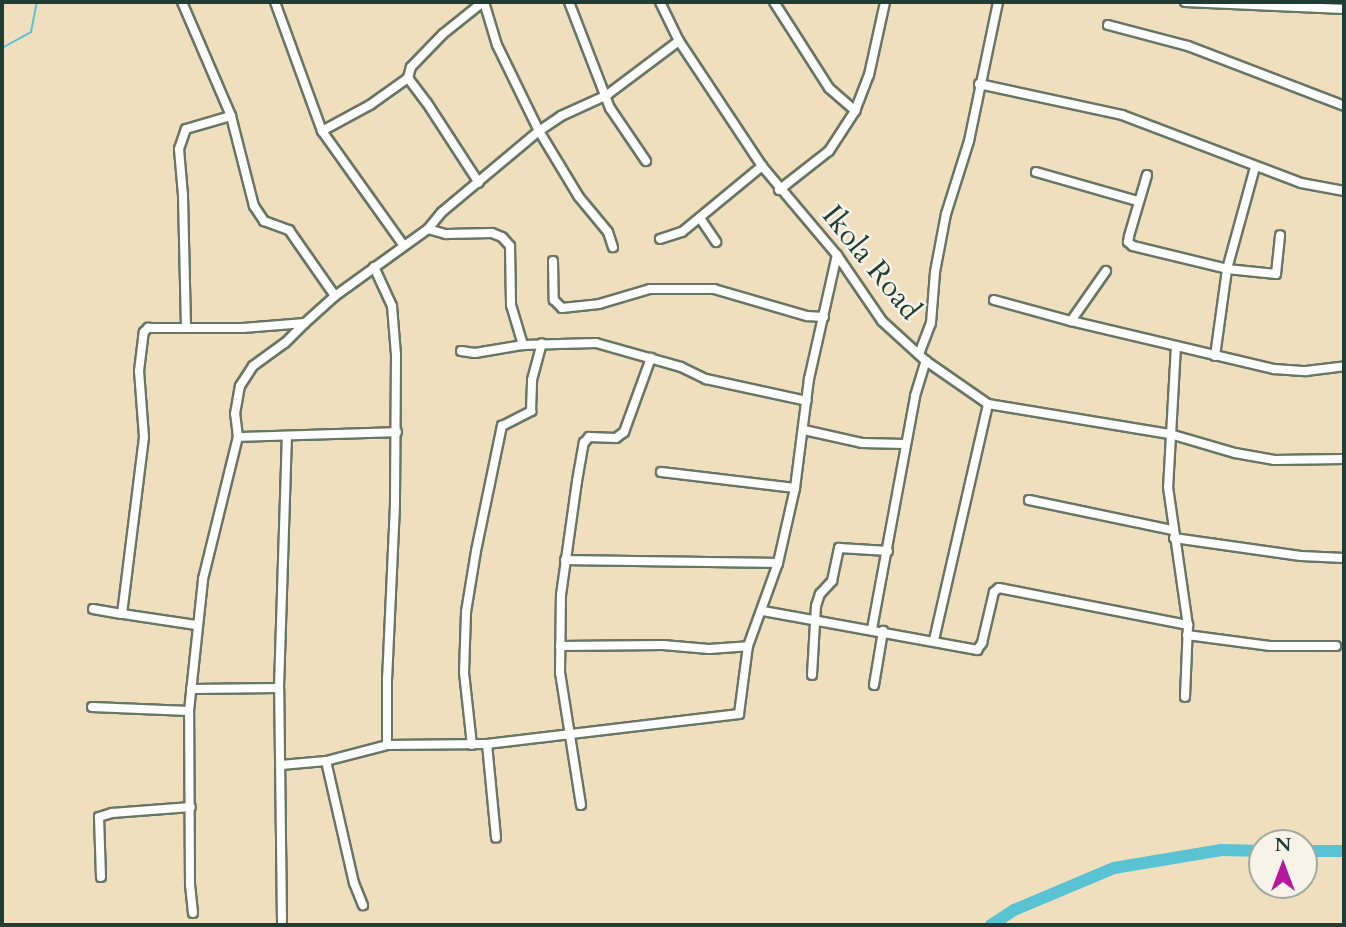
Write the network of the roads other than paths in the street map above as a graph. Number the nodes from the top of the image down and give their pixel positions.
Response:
1 (182, 2) edge
2 (275, 2) edge
3 (484, 2) edge
4 (569, 2) edge
5 (660, 2) edge
6 (774, 2) edge
7 (885, 2) edge
8 (998, 2) edge
9 (1185, 2) edge
10 (1344, 9) edge
11 (1108, 25) dead end
12 (679, 41) junction
13 (408, 78) junction
14 (979, 84) junction
15 (607, 95) junction
16 (1344, 106) edge
17 (855, 111) junction
18 (231, 116) junction
19 (322, 131) junction
20 (539, 131) junction
21 (646, 161) dead end
22 (762, 166) junction
23 (1255, 167) junction
24 (1036, 172) dead end
25 (1147, 175) dead end
26 (479, 183) junction
27 (779, 190) junction
28 (1344, 191) edge
29 (1138, 201) junction
30 (700, 218) junction
31 (428, 229) junction
32 (1280, 235) dead end
33 (660, 239) dead end
34 (716, 242) dead end
35 (404, 246) junction
36 (613, 247) dead end
37 (837, 255) junction
38 (553, 261) dead end
39 (374, 267) junction
40 (1227, 269) junction
41 (1106, 271) dead end
42 (335, 296) junction
43 (994, 300) dead end
44 (824, 317) junction
45 (1071, 321) junction
46 (305, 323) junction
47 (186, 328) junction
48 (542, 343) junction
49 (523, 345) junction
50 (1176, 346) junction
51 (461, 351) dead end
52 (1215, 356) junction
53 (923, 357) junction
54 (651, 358) junction
55 (1344, 366) edge
56 (807, 401) junction
57 (988, 404) junction
58 (804, 430) junction
59 (397, 432) junction
60 (1170, 434) junction
61 (238, 437) junction
62 (287, 437) junction
63 (905, 444) junction
64 (1344, 459) edge
65 (661, 472) dead end
66 (795, 488) junction
67 (1029, 500) dead end
68 (1173, 534) junction
69 (888, 551) junction
70 (1344, 558) edge
71 (565, 560) junction
72 (778, 563) junction
73 (93, 609) dead end
74 (763, 611) junction
75 (122, 614) junction
76 (817, 619) junction
77 (196, 625) junction
78 (872, 629) junction
79 (1188, 630) junction
80 (883, 631) junction
81 (934, 640) junction
82 (560, 646) junction
83 (748, 646) junction
84 (1336, 646) dead end
85 (812, 675) dead end
86 (874, 685) dead end
87 (279, 688) junction
88 (191, 689) junction
89 (1185, 697) dead end
90 (92, 706) dead end
91 (190, 711) junction
92 (570, 732) junction
93 (487, 744) junction
94 (387, 745) junction
95 (472, 746) junction
96 (326, 761) junction
97 (281, 765) junction
98 (581, 805) dead end
99 (191, 807) junction
100 (496, 838) dead end
101 (101, 877) dead end
102 (363, 905) dead end
103 (193, 913) dead end
104 (282, 921) dead end

1 - 18 street
2 - 19 street
3 - 13 street
3 - 20 street
4 - 15 street
5 - 12 street, Ikola Road
6 - 17 street
7 - 17 street
8 - 14 street
9 - 10 street
11 - 16 street
12 - 15 street
12 - 22 street, Ikola Road
13 - 19 street
13 - 26 street
14 - 23 street
14 - 53 street
15 - 20 street
15 - 21 street
17 - 27 street
18 - 42 street
18 - 47 street
19 - 35 street
20 - 26 street
20 - 36 street
22 - 27 street, Ikola Road
22 - 30 street
23 - 28 street
23 - 40 street
24 - 29 street
25 - 29 street
26 - 31 street
27 - 37 street, Ikola Road
29 - 40 street
30 - 33 street
30 - 34 street
31 - 35 street
31 - 49 street
32 - 40 street
35 - 39 street
37 - 44 street
37 - 53 street, Ikola Road
38 - 44 street
39 - 42 street
39 - 59 street
40 - 52 street
41 - 45 street
42 - 46 street
43 - 45 street
44 - 56 street
45 - 50 street
46 - 47 street
46 - 61 street
47 - 75 street
48 - 49 street
48 - 54 street
48 - 95 street
49 - 51 street
50 - 52 street
50 - 60 street
52 - 55 street
53 - 57 street, Ikola Road
53 - 63 street
54 - 56 street
54 - 71 street
56 - 58 street
57 - 60 street, Ikola Road
57 - 81 street
58 - 63 street
58 - 66 street
59 - 62 street
59 - 94 street
60 - 64 street, Ikola Road
60 - 68 street
61 - 62 street
61 - 77 street
62 - 87 street
63 - 69 street
65 - 66 street
66 - 72 street
67 - 68 street
68 - 70 street
68 - 79 street
69 - 76 street
69 - 78 street
71 - 72 street
71 - 82 street
72 - 74 street
73 - 75 street
74 - 76 street
74 - 83 street
75 - 77 street
76 - 78 street
76 - 85 street
77 - 88 street
78 - 80 street
79 - 81 street
79 - 84 street
79 - 89 street
80 - 81 street
80 - 86 street
82 - 83 street
82 - 92 street
83 - 92 street
87 - 88 street
87 - 97 street
88 - 91 street
90 - 91 street
91 - 99 street
92 - 93 street
92 - 98 street
93 - 95 street
93 - 100 street
94 - 95 street
94 - 96 street
96 - 97 street
96 - 102 street
97 - 104 street
99 - 101 street
99 - 103 street

